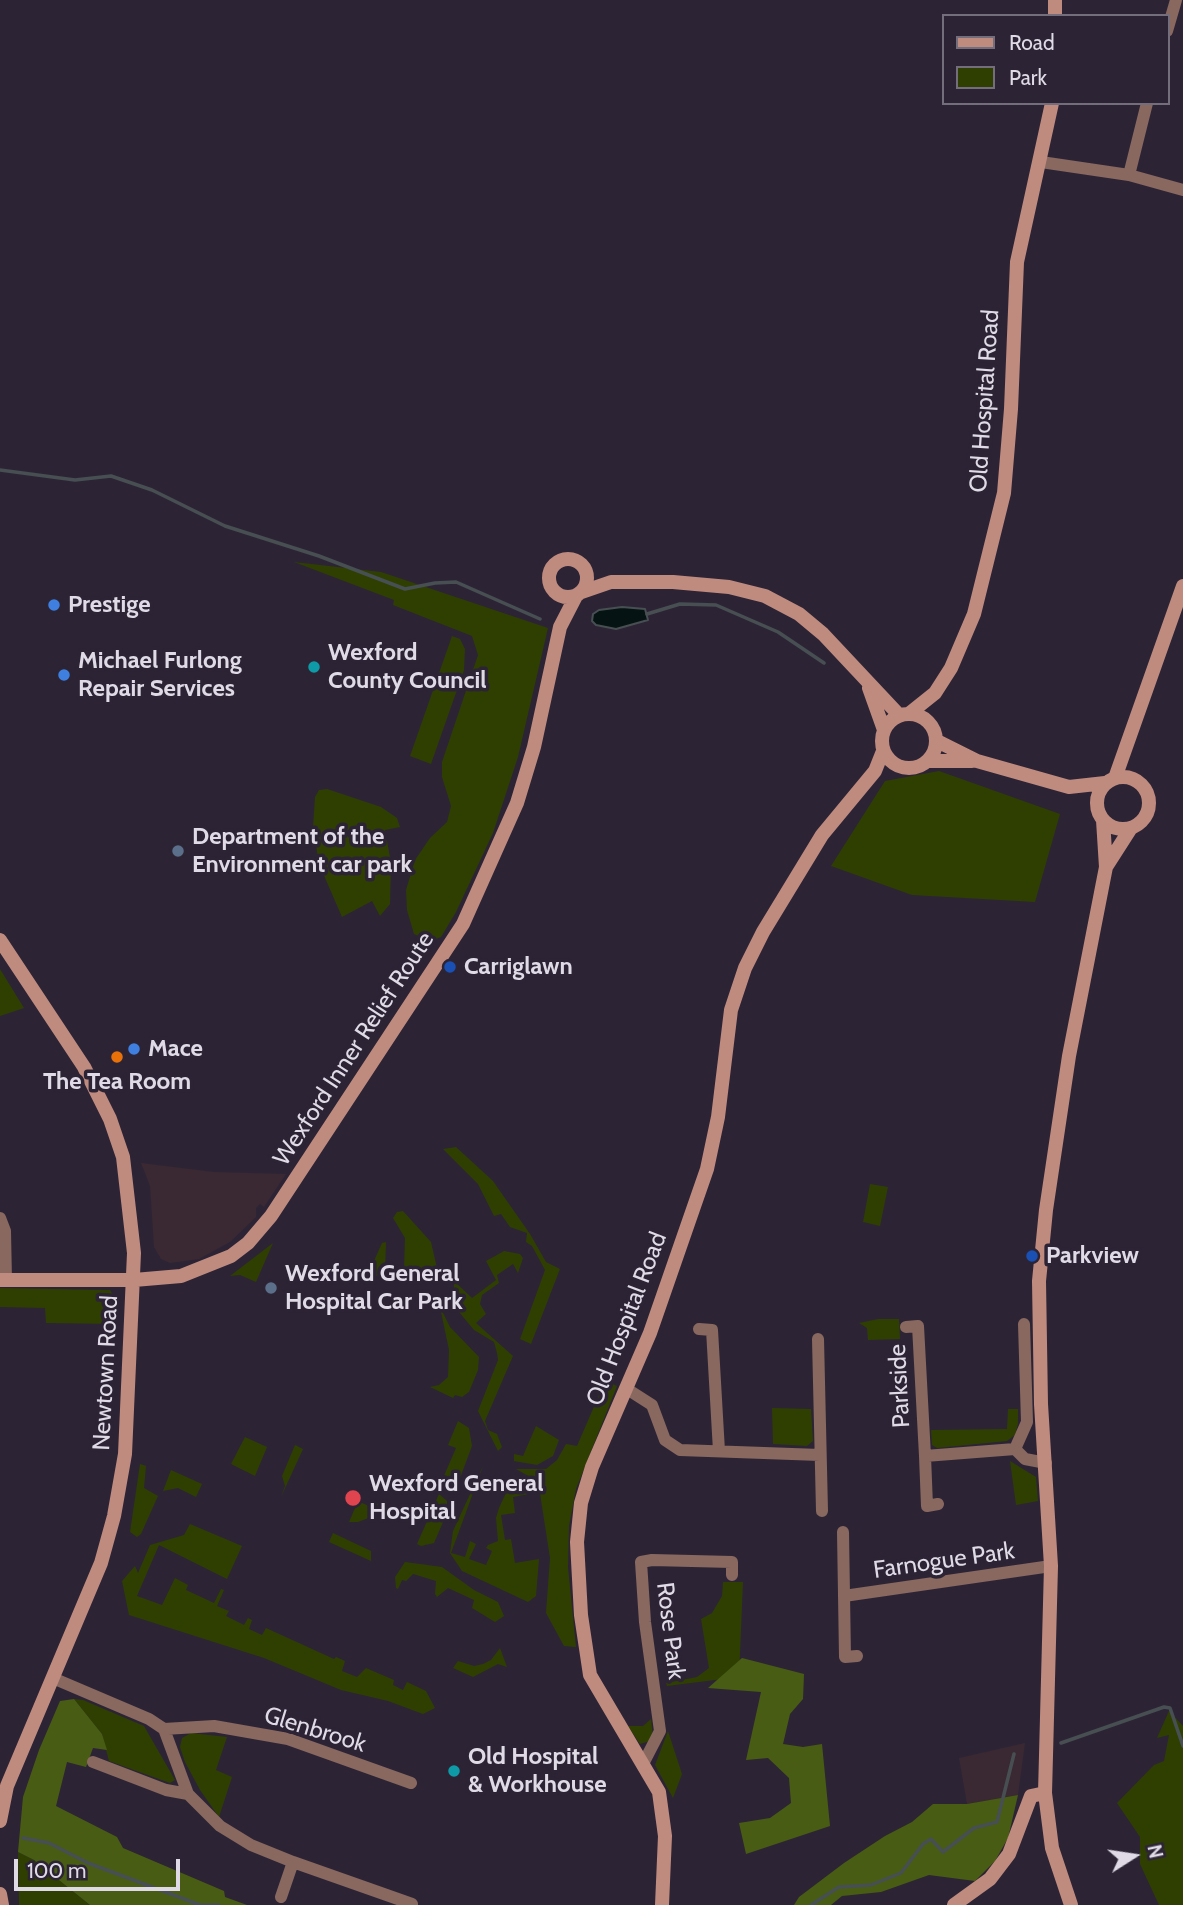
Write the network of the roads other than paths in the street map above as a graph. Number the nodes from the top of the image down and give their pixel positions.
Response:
1 (1176, 0) edge
2 (1169, 24) edge
3 (1052, 105) edge
4 (1146, 105) edge
5 (1041, 162) junction
6 (1129, 175) junction
7 (1183, 190) edge
8 (585, 570) junction
9 (611, 583) junction
10 (1183, 586) edge
11 (555, 593) junction
12 (579, 594) junction
13 (560, 627) junction
14 (867, 683) junction
15 (935, 693) junction
16 (904, 714) junction
17 (929, 721) junction
18 (884, 730) junction
19 (937, 741) junction
20 (1129, 743) junction
21 (883, 751) junction
22 (928, 761) junction
23 (977, 761) junction
24 (898, 766) junction
25 (875, 771) junction
26 (1135, 779) junction
27 (1110, 780) junction
28 (1069, 787) junction
29 (1100, 816) junction
30 (1131, 828) junction
31 (1106, 867) junction
32 (0, 940) edge
33 (0, 1218) edge
34 (3, 1280) edge
35 (134, 1280) junction
36 (1024, 1324) dead end
37 (906, 1327) dead end
38 (699, 1329) dead end
39 (818, 1339) dead end
40 (627, 1389) junction
41 (1015, 1449) junction
42 (719, 1451) junction
43 (820, 1455) junction
44 (925, 1456) junction
45 (1046, 1463) junction
46 (938, 1504) dead end
47 (822, 1511) dead end
48 (842, 1531) dead end
49 (1051, 1566) junction
50 (732, 1576) dead end
51 (844, 1596) junction
52 (857, 1656) dead end
53 (55, 1679) junction
54 (164, 1729) junction
55 (93, 1762) dead end
56 (644, 1762) junction
57 (411, 1783) dead end
58 (1045, 1793) junction
59 (188, 1794) junction
60 (0, 1821) edge
61 (293, 1863) junction
62 (0, 1894) edge
63 (281, 1898) dead end
64 (392, 1903) edge
65 (412, 1904) edge
66 (2, 1905) edge
67 (662, 1905) edge
68 (954, 1905) edge
69 (1072, 1905) edge

1 - 2 street
3 - 5 street, Old Hospital Road
4 - 6 street
5 - 6 street
5 - 15 street, Old Hospital Road
6 - 7 street
8 - 9 street
8 - 11 street
8 - 12 street
9 - 12 street
9 - 14 street
10 - 20 street
11 - 12 street
11 - 13 street, Wexford Inner Relief Route
12 - 13 street, Wexford Inner Relief Route
13 - 35 street, Wexford Inner Relief Route
14 - 16 street
14 - 18 street
15 - 16 street, Old Hospital Road
15 - 17 street, Old Hospital Road
16 - 17 street
16 - 18 street
17 - 19 street
18 - 21 street
19 - 22 street
19 - 23 street
20 - 26 street
20 - 27 street
21 - 24 street
21 - 25 street, Old Hospital Road
22 - 23 street
22 - 24 street
23 - 28 street
24 - 25 street
25 - 40 street, Old Hospital Road
26 - 27 street
26 - 30 street
27 - 28 street
27 - 29 street
28 - 29 street
29 - 30 street
29 - 31 street
30 - 31 street
31 - 45 street
32 - 35 street, Newtown Road
33 - 34 street
34 - 35 street, Wexford Inner Relief Route
35 - 53 street, Newtown Road
36 - 41 street
37 - 44 street, Parkside
38 - 42 street
39 - 43 street
40 - 42 street
40 - 56 street, Old Hospital Road
41 - 44 street, Parkside
41 - 45 street, Parkside
42 - 43 street
43 - 47 street
44 - 46 street, Parkside
45 - 49 street
48 - 51 street, Farnogue Park
49 - 51 street, Farnogue Park
49 - 58 street
50 - 56 street, Rose Park
51 - 52 street, Farnogue Park
53 - 54 street
53 - 60 street, Newtown Road
54 - 57 street, Glenbrook
54 - 59 street
55 - 59 street
56 - 67 street, Old Hospital Road
58 - 68 street
58 - 69 street
59 - 61 street
61 - 63 street
61 - 64 street
62 - 66 street
64 - 65 street

